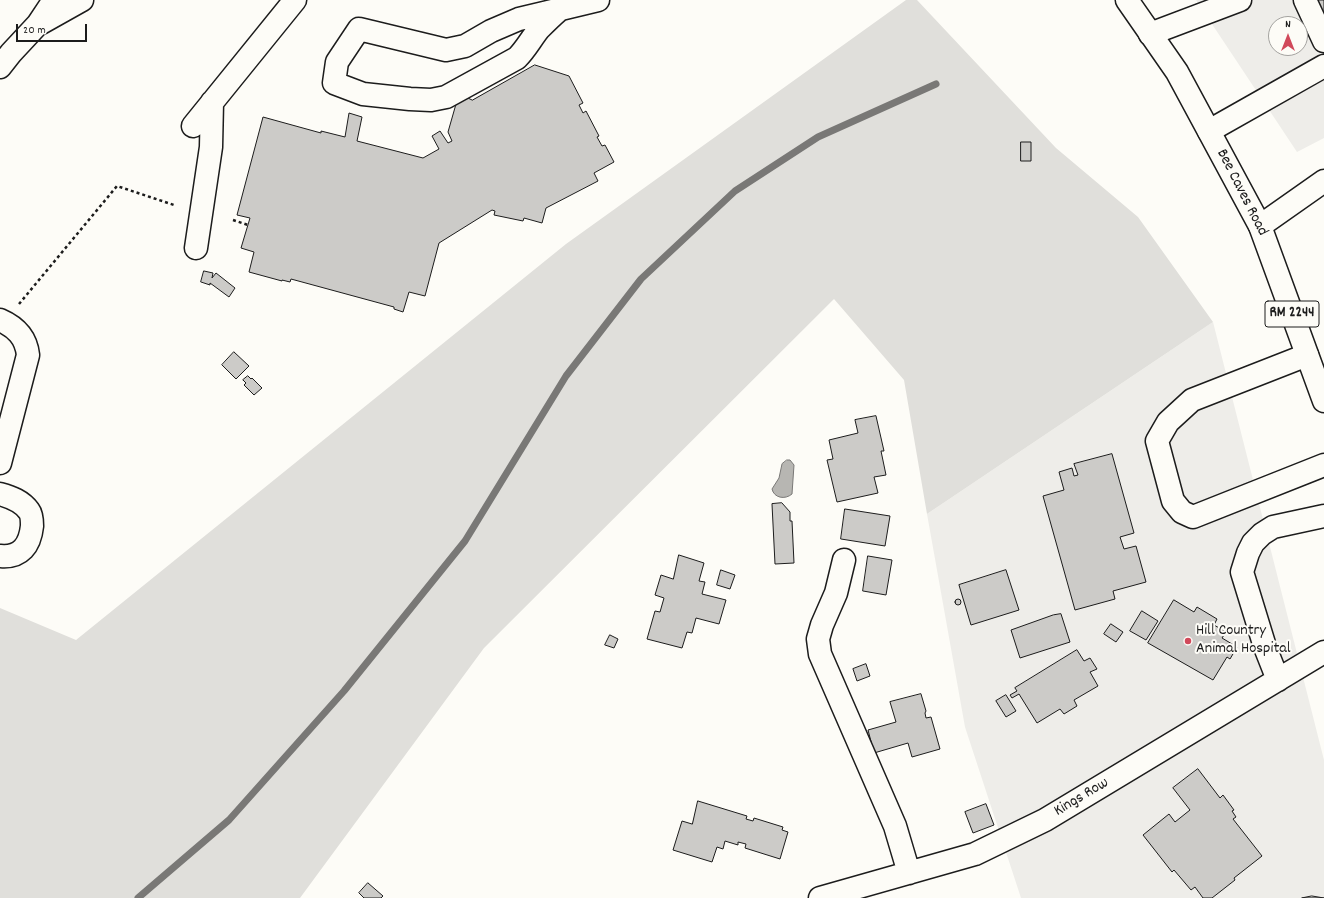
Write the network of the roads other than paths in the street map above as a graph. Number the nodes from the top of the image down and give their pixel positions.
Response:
1 (54, 0) edge
2 (82, 0) edge
3 (295, 0) edge
4 (598, 0) edge
5 (1127, 0) edge
6 (1240, 0) edge
7 (1305, 0) edge
8 (558, 11) junction
9 (38, 24) junction
10 (1150, 34) junction
11 (1324, 41) edge
12 (4, 55) edge
13 (1324, 66) edge
14 (212, 102) junction
15 (192, 126) dead end
16 (1209, 131) junction
17 (1324, 181) edge
18 (1260, 226) junction
19 (196, 248) dead end
20 (2, 321) edge
21 (1307, 355) junction
22 (1324, 401) edge
23 (0, 463) edge
24 (1324, 465) edge
25 (0, 494) edge
26 (1324, 516) edge
27 (0, 556) edge
28 (844, 560) dead end
29 (1324, 652) edge
30 (1278, 680) junction
31 (909, 873) junction
32 (820, 898) edge

1 - 9 street
2 - 9 street
3 - 14 street
4 - 8 street
5 - 10 street, Bee Caves Road / RM 2244
6 - 10 street
7 - 11 street
8 - 8 street
9 - 12 street
10 - 16 street, Bee Caves Road / RM 2244
13 - 16 street
14 - 15 street
14 - 19 street
16 - 18 street, Bee Caves Road / RM 2244
17 - 18 street
18 - 21 street, Bee Caves Road / RM 2244
20 - 23 street
21 - 22 street, Bee Caves Road / RM 2244
21 - 24 street
25 - 27 street
26 - 30 street
28 - 31 street
29 - 30 street, Kings Row
30 - 31 street, Kings Row
31 - 32 street, Kings Row

